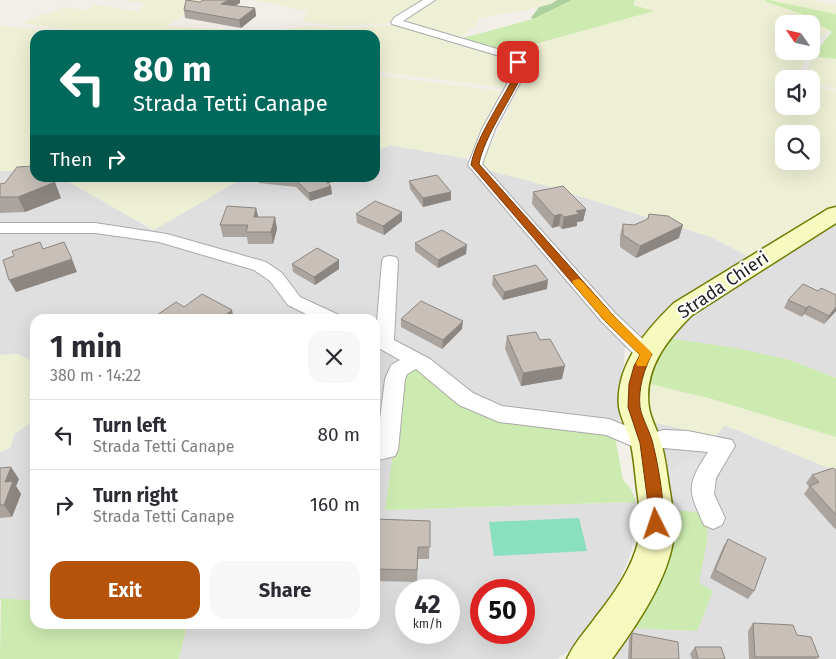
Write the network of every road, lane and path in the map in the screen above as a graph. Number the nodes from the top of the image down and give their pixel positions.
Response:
1 (430, 0) edge
2 (836, 214) edge
3 (0, 228) edge
4 (390, 261) dead end
5 (321, 314) edge
6 (380, 340) edge
7 (646, 354) junction
8 (416, 360) junction
9 (646, 443) junction
10 (380, 451) edge
11 (713, 518) dead end
12 (588, 659) edge

1 - 7 street
2 - 7 main road, Strada Chieri
3 - 5 street
4 - 6 street
6 - 8 street
7 - 9 main road, Strada Chieri
8 - 9 street
8 - 10 street
9 - 11 street
9 - 12 main road, Strada Chieri

